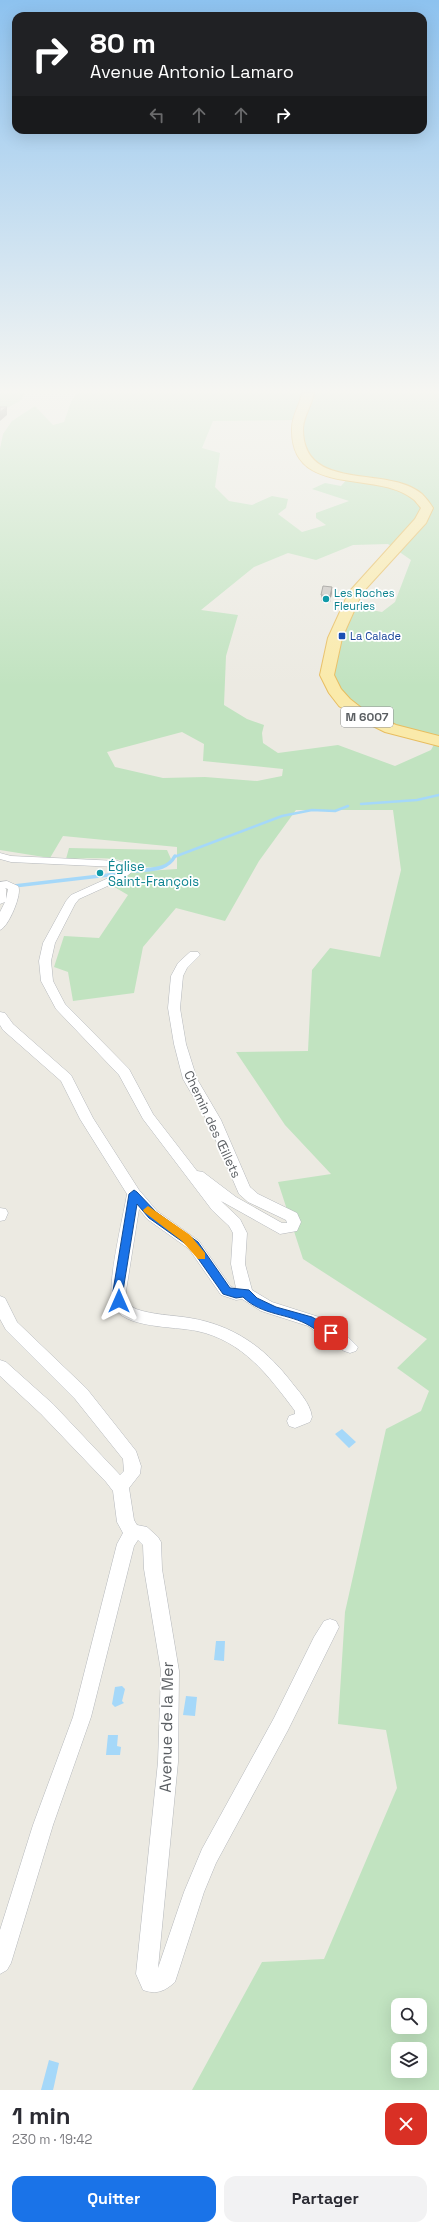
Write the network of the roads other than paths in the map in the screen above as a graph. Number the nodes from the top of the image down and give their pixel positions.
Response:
1 (406, 491) edge
2 (439, 741) edge
3 (0, 856) edge
4 (0, 888) edge
5 (0, 900) edge
6 (0, 926) edge
7 (194, 955) dead end
8 (0, 1016) edge
9 (193, 1176) junction
10 (134, 1194) junction
11 (245, 1293) junction
12 (0, 1302) edge
13 (350, 1347) dead end
14 (0, 1366) edge
15 (295, 1421) dead end
16 (120, 1488) junction
17 (132, 1533) junction
18 (330, 1627) dead end
19 (0, 1963) edge

1 - 2 main road, M 6007
3 - 9 street
4 - 5 street
4 - 6 street
7 - 9 street, Chemin des Œillets
8 - 10 street
9 - 11 street
10 - 11 street
10 - 15 street
11 - 13 street
12 - 16 street
14 - 16 street
16 - 17 street
17 - 18 street, Avenue de la Mer
17 - 19 street

